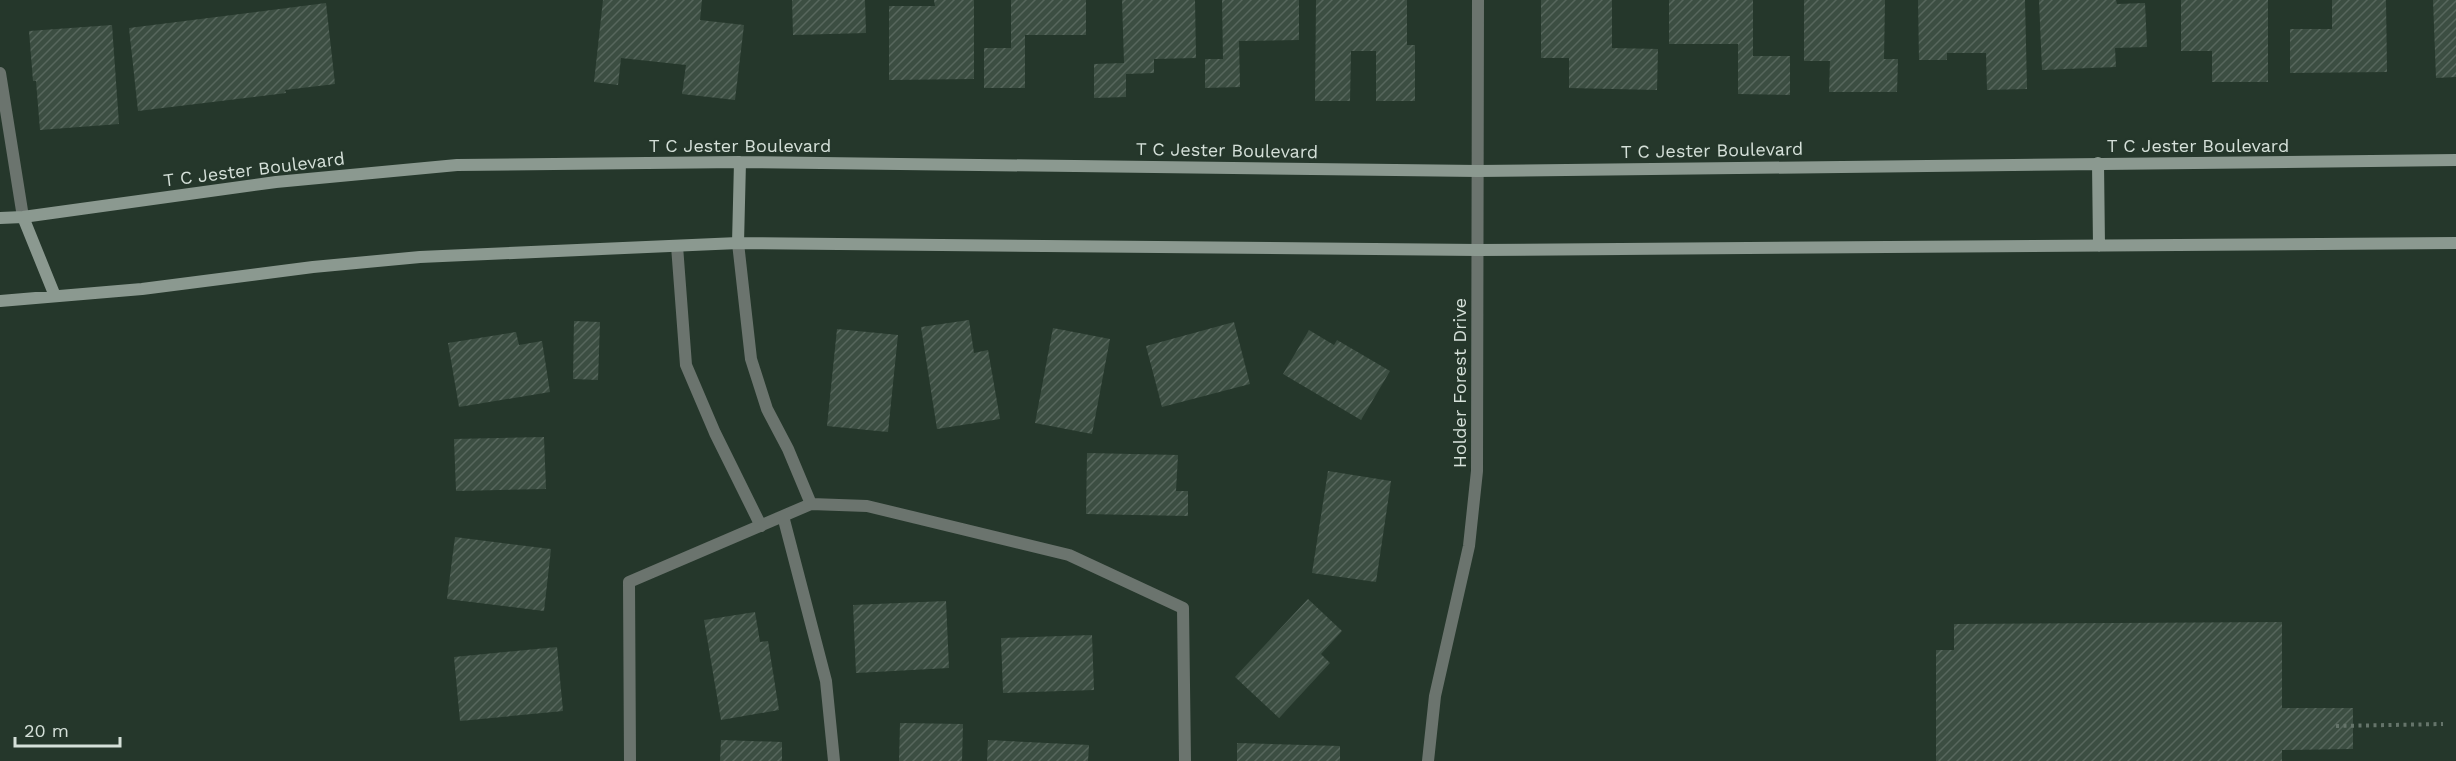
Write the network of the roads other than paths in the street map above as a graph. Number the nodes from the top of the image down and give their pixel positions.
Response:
1 (1478, 0) edge
2 (0, 73) edge
3 (2456, 160) edge
4 (740, 162) junction
5 (2098, 163) junction
6 (1478, 171) junction
7 (23, 217) junction
8 (0, 218) edge
9 (738, 243) junction
10 (2456, 243) edge
11 (677, 246) junction
12 (2099, 246) junction
13 (1478, 250) junction
14 (55, 296) junction
15 (0, 301) edge
16 (811, 504) junction
17 (783, 516) junction
18 (761, 526) junction
19 (630, 761) edge
20 (834, 761) edge
21 (1185, 761) edge
22 (1428, 761) edge

1 - 6 street, Holder Forest Drive
2 - 7 street
3 - 5 main road, T C Jester Boulevard
4 - 6 main road, T C Jester Boulevard
4 - 7 main road, T C Jester Boulevard
4 - 9 main road
5 - 6 main road, T C Jester Boulevard
5 - 12 main road
6 - 13 street, Holder Forest Drive
7 - 8 main road, T C Jester Boulevard
7 - 14 main road
9 - 11 main road
9 - 13 main road
9 - 16 street
10 - 12 main road
11 - 14 main road
11 - 18 street
12 - 13 main road
13 - 22 street, Holder Forest Drive
14 - 15 main road
16 - 17 street
16 - 21 street
17 - 18 street
17 - 20 street
18 - 19 street

